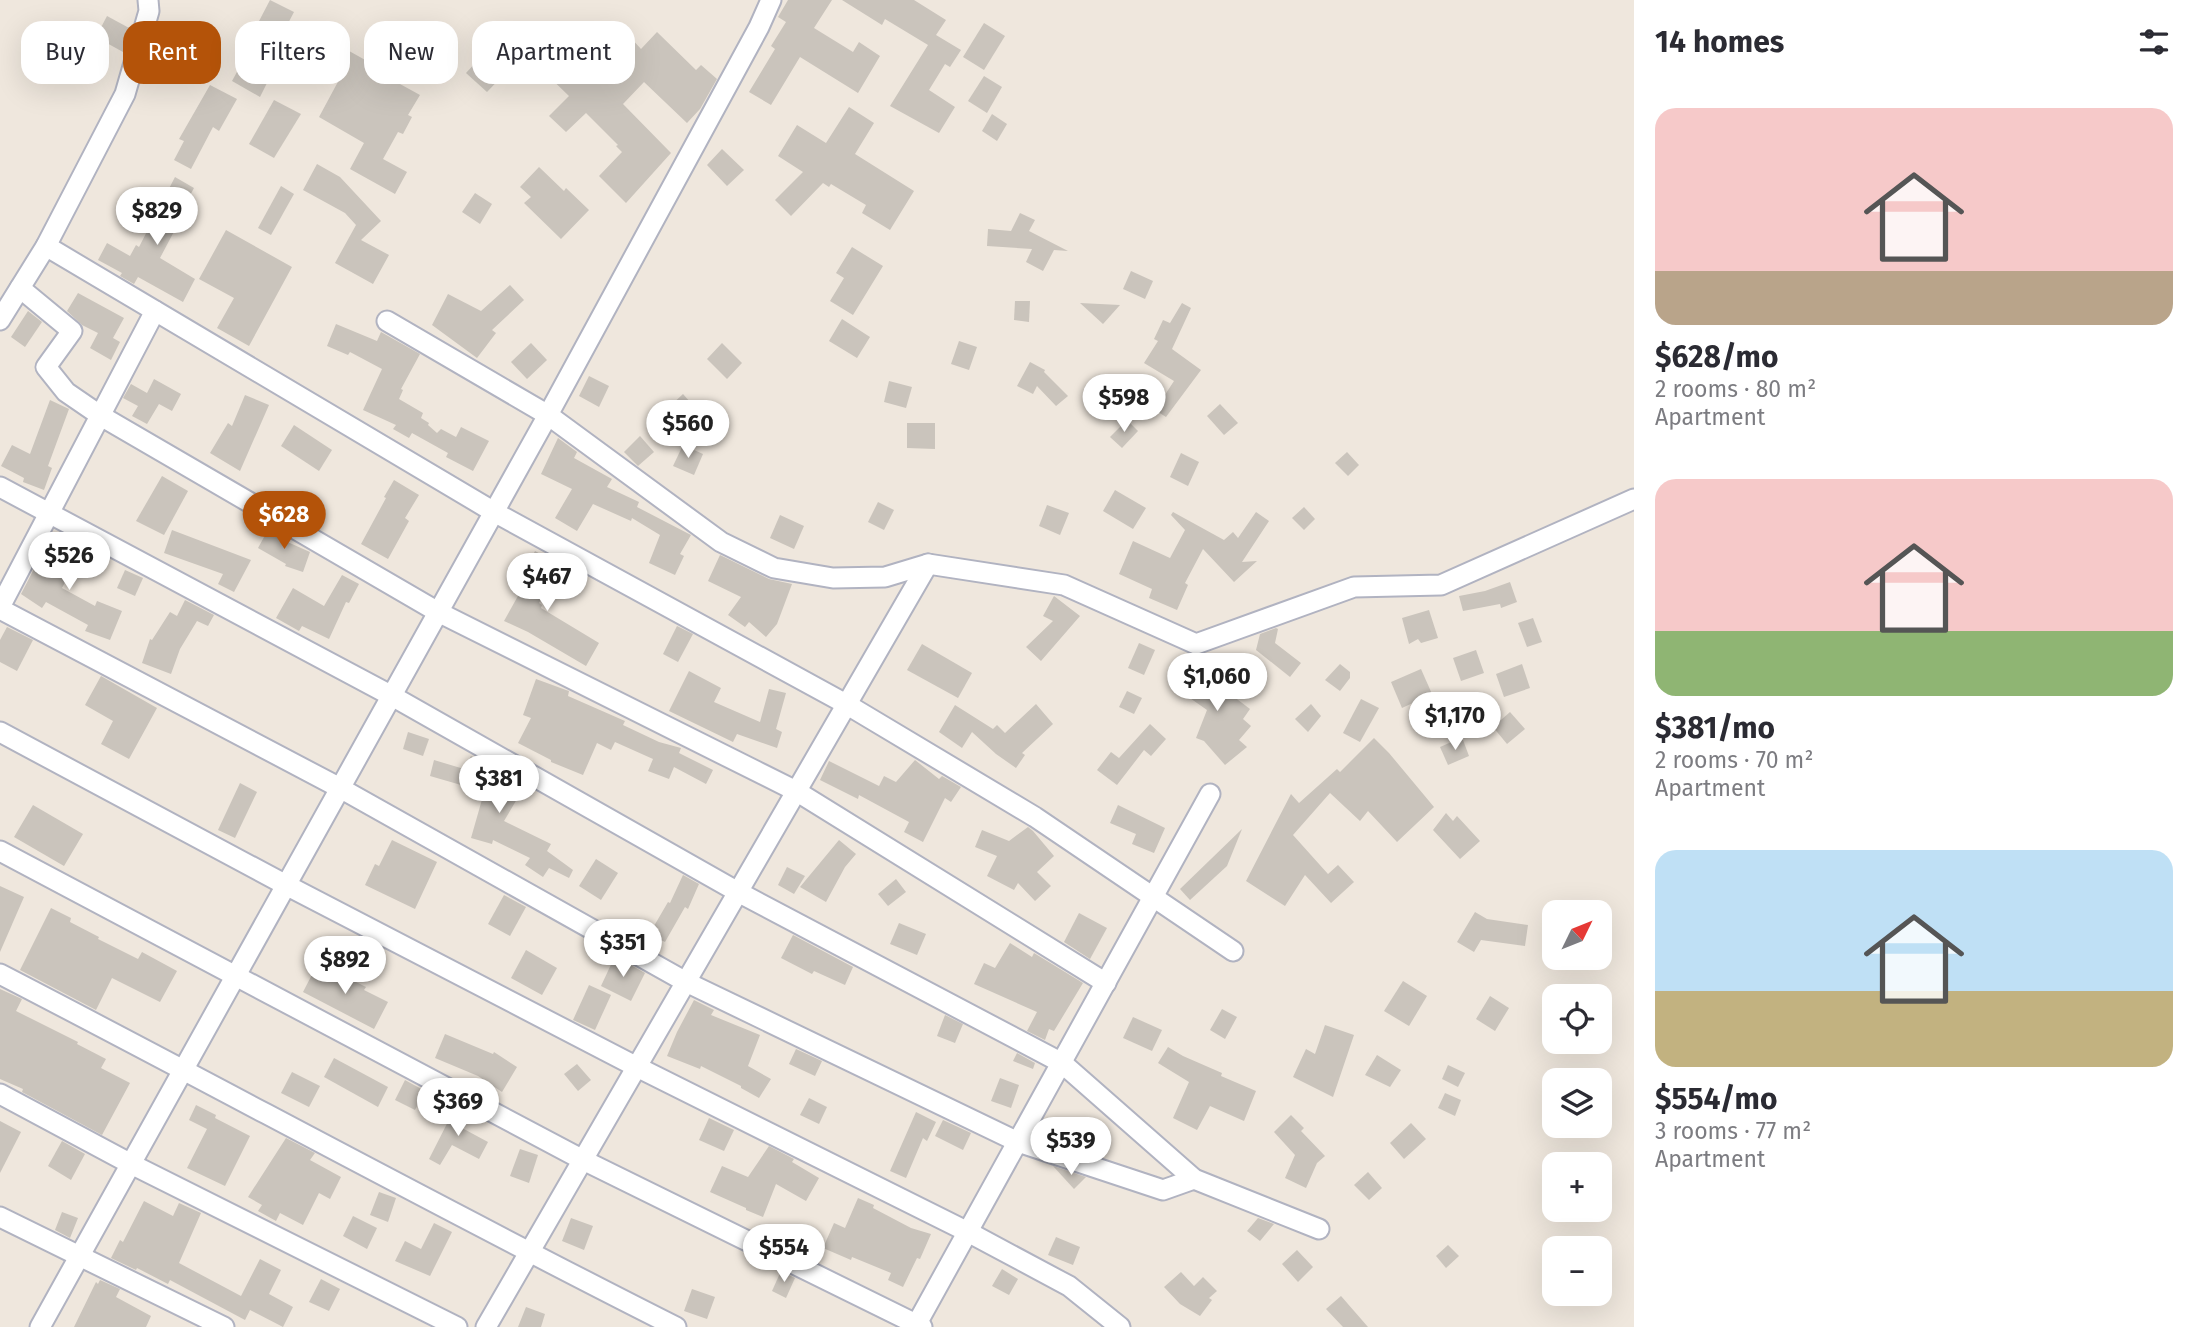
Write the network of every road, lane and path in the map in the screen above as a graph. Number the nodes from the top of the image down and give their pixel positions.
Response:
1 (148, 0) edge
2 (771, 0) edge
3 (46, 246) junction
4 (20, 288) junction
5 (155, 312) junction
6 (0, 320) edge
7 (387, 320) dead end
8 (548, 415) junction
9 (101, 416) junction
10 (0, 487) edge
11 (1634, 499) edge
12 (494, 512) junction
13 (50, 514) junction
14 (928, 564) junction
15 (0, 608) edge
16 (438, 612) junction
17 (392, 696) junction
18 (846, 705) junction
19 (0, 732) edge
20 (340, 788) junction
21 (796, 791) junction
22 (1210, 794) dead end
23 (0, 851) edge
24 (286, 885) junction
25 (738, 892) junction
26 (1153, 897) junction
27 (1233, 951) dead end
28 (0, 974) edge
29 (235, 977) junction
30 (686, 982) junction
31 (1106, 983) junction
32 (1062, 1063) junction
33 (637, 1067) junction
34 (184, 1069) junction
35 (0, 1094) edge
36 (1018, 1142) junction
37 (583, 1160) junction
38 (131, 1164) junction
39 (1194, 1179) junction
40 (0, 1217) edge
41 (1319, 1229) dead end
42 (968, 1232) junction
43 (529, 1253) junction
44 (80, 1256) junction
45 (918, 1326) edge
46 (40, 1327) edge
47 (224, 1327) edge
48 (457, 1327) edge
49 (486, 1327) edge
50 (677, 1327) edge
51 (1120, 1327) edge

1 - 3 street
2 - 8 street
3 - 4 street
3 - 5 street
4 - 6 street
4 - 9 street
5 - 9 street
5 - 12 street
7 - 8 street
8 - 12 street
8 - 14 street
9 - 13 street
9 - 16 street
10 - 13 street
11 - 14 street
12 - 16 street
12 - 18 street
13 - 15 street
13 - 17 street
14 - 18 street
15 - 20 street
16 - 17 street
16 - 21 street
17 - 20 street
17 - 25 street
18 - 21 street
18 - 26 street
19 - 24 street
20 - 24 street
20 - 30 street
21 - 25 street
21 - 31 street
22 - 26 street
23 - 29 street
24 - 29 street
24 - 33 street
25 - 30 street
25 - 32 street
26 - 27 street
26 - 31 street
28 - 34 street
29 - 34 street
29 - 37 street
30 - 33 street
30 - 36 street
31 - 32 street
32 - 36 street
32 - 39 street
33 - 37 street
33 - 42 street
34 - 38 street
34 - 43 street
35 - 38 street
36 - 39 street
36 - 42 street
37 - 43 street
37 - 45 street
38 - 44 street
38 - 48 street
39 - 41 street
40 - 44 street
42 - 45 street
42 - 51 street
43 - 49 street
43 - 50 street
44 - 46 street
44 - 47 street

